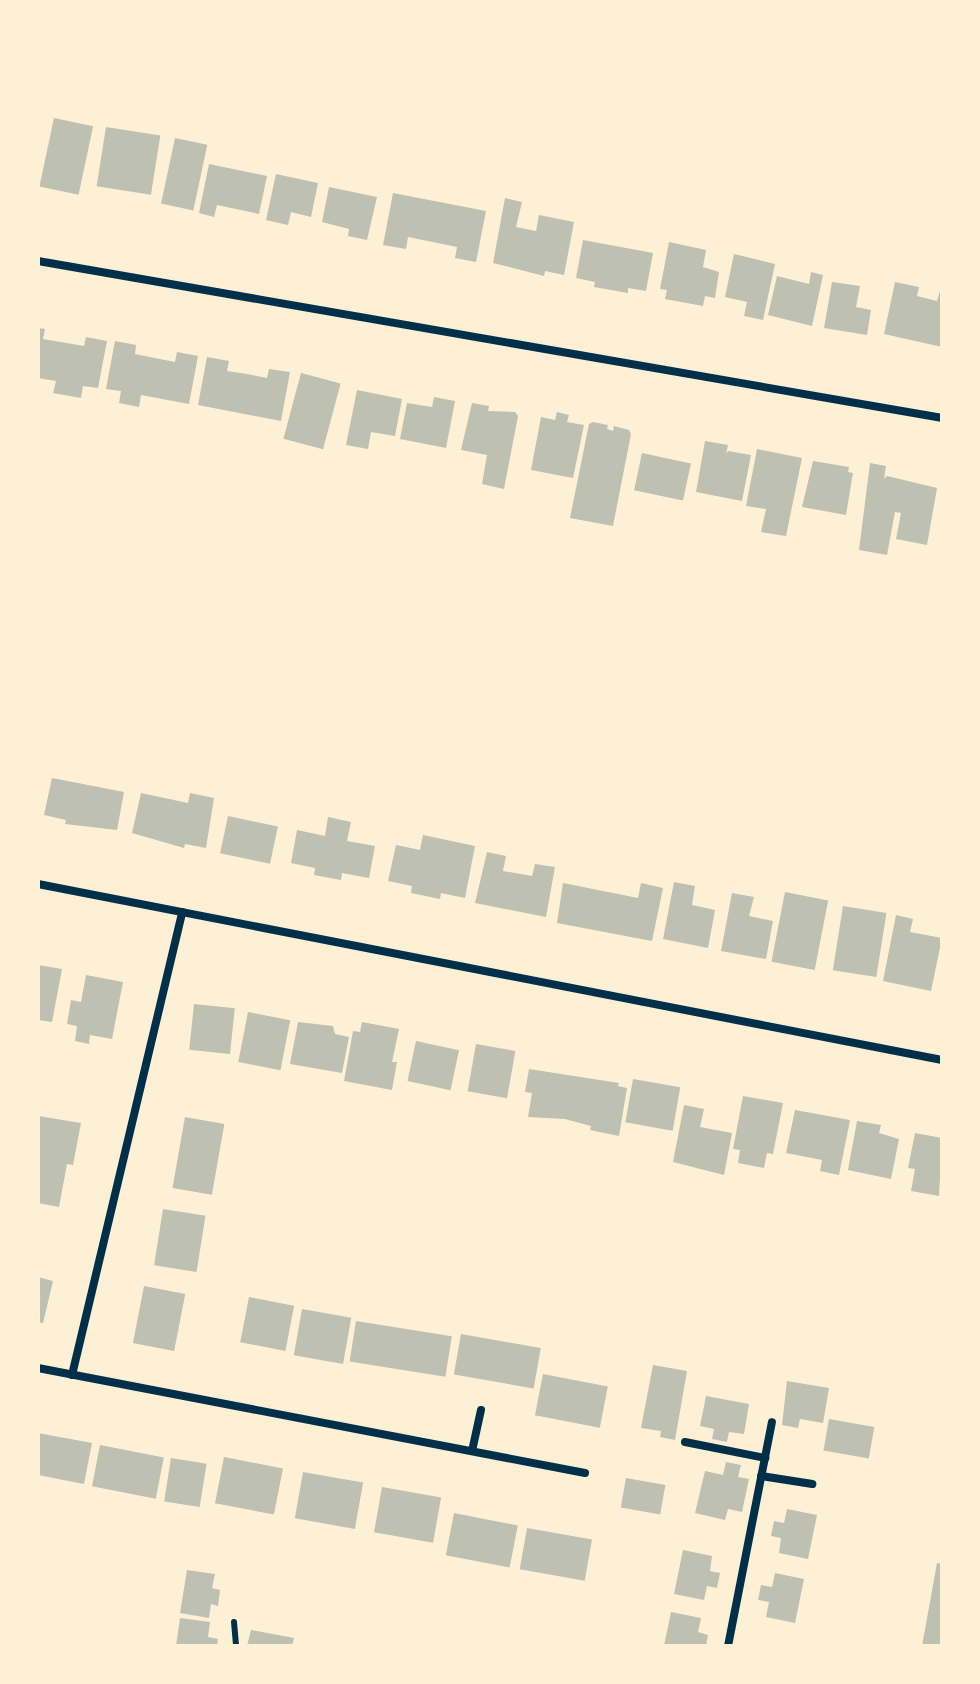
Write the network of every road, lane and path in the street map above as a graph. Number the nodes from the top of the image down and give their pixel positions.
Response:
1 (38, 261) edge
2 (942, 418) edge
3 (38, 884) edge
4 (182, 912) junction
5 (942, 1060) edge
6 (38, 1368) edge
7 (72, 1375) junction
8 (481, 1410) dead end
9 (772, 1422) dead end
10 (685, 1442) dead end
11 (472, 1451) junction
12 (765, 1458) junction
13 (585, 1473) dead end
14 (761, 1476) junction
15 (812, 1484) dead end
16 (234, 1622) dead end
17 (236, 1646) edge
18 (728, 1646) edge

1 - 2 street
3 - 4 street
4 - 5 street
4 - 7 street
6 - 7 street
7 - 11 street
8 - 11 street
9 - 12 street
10 - 12 street
11 - 13 street
12 - 14 street
14 - 15 street
14 - 18 street
16 - 17 lane

